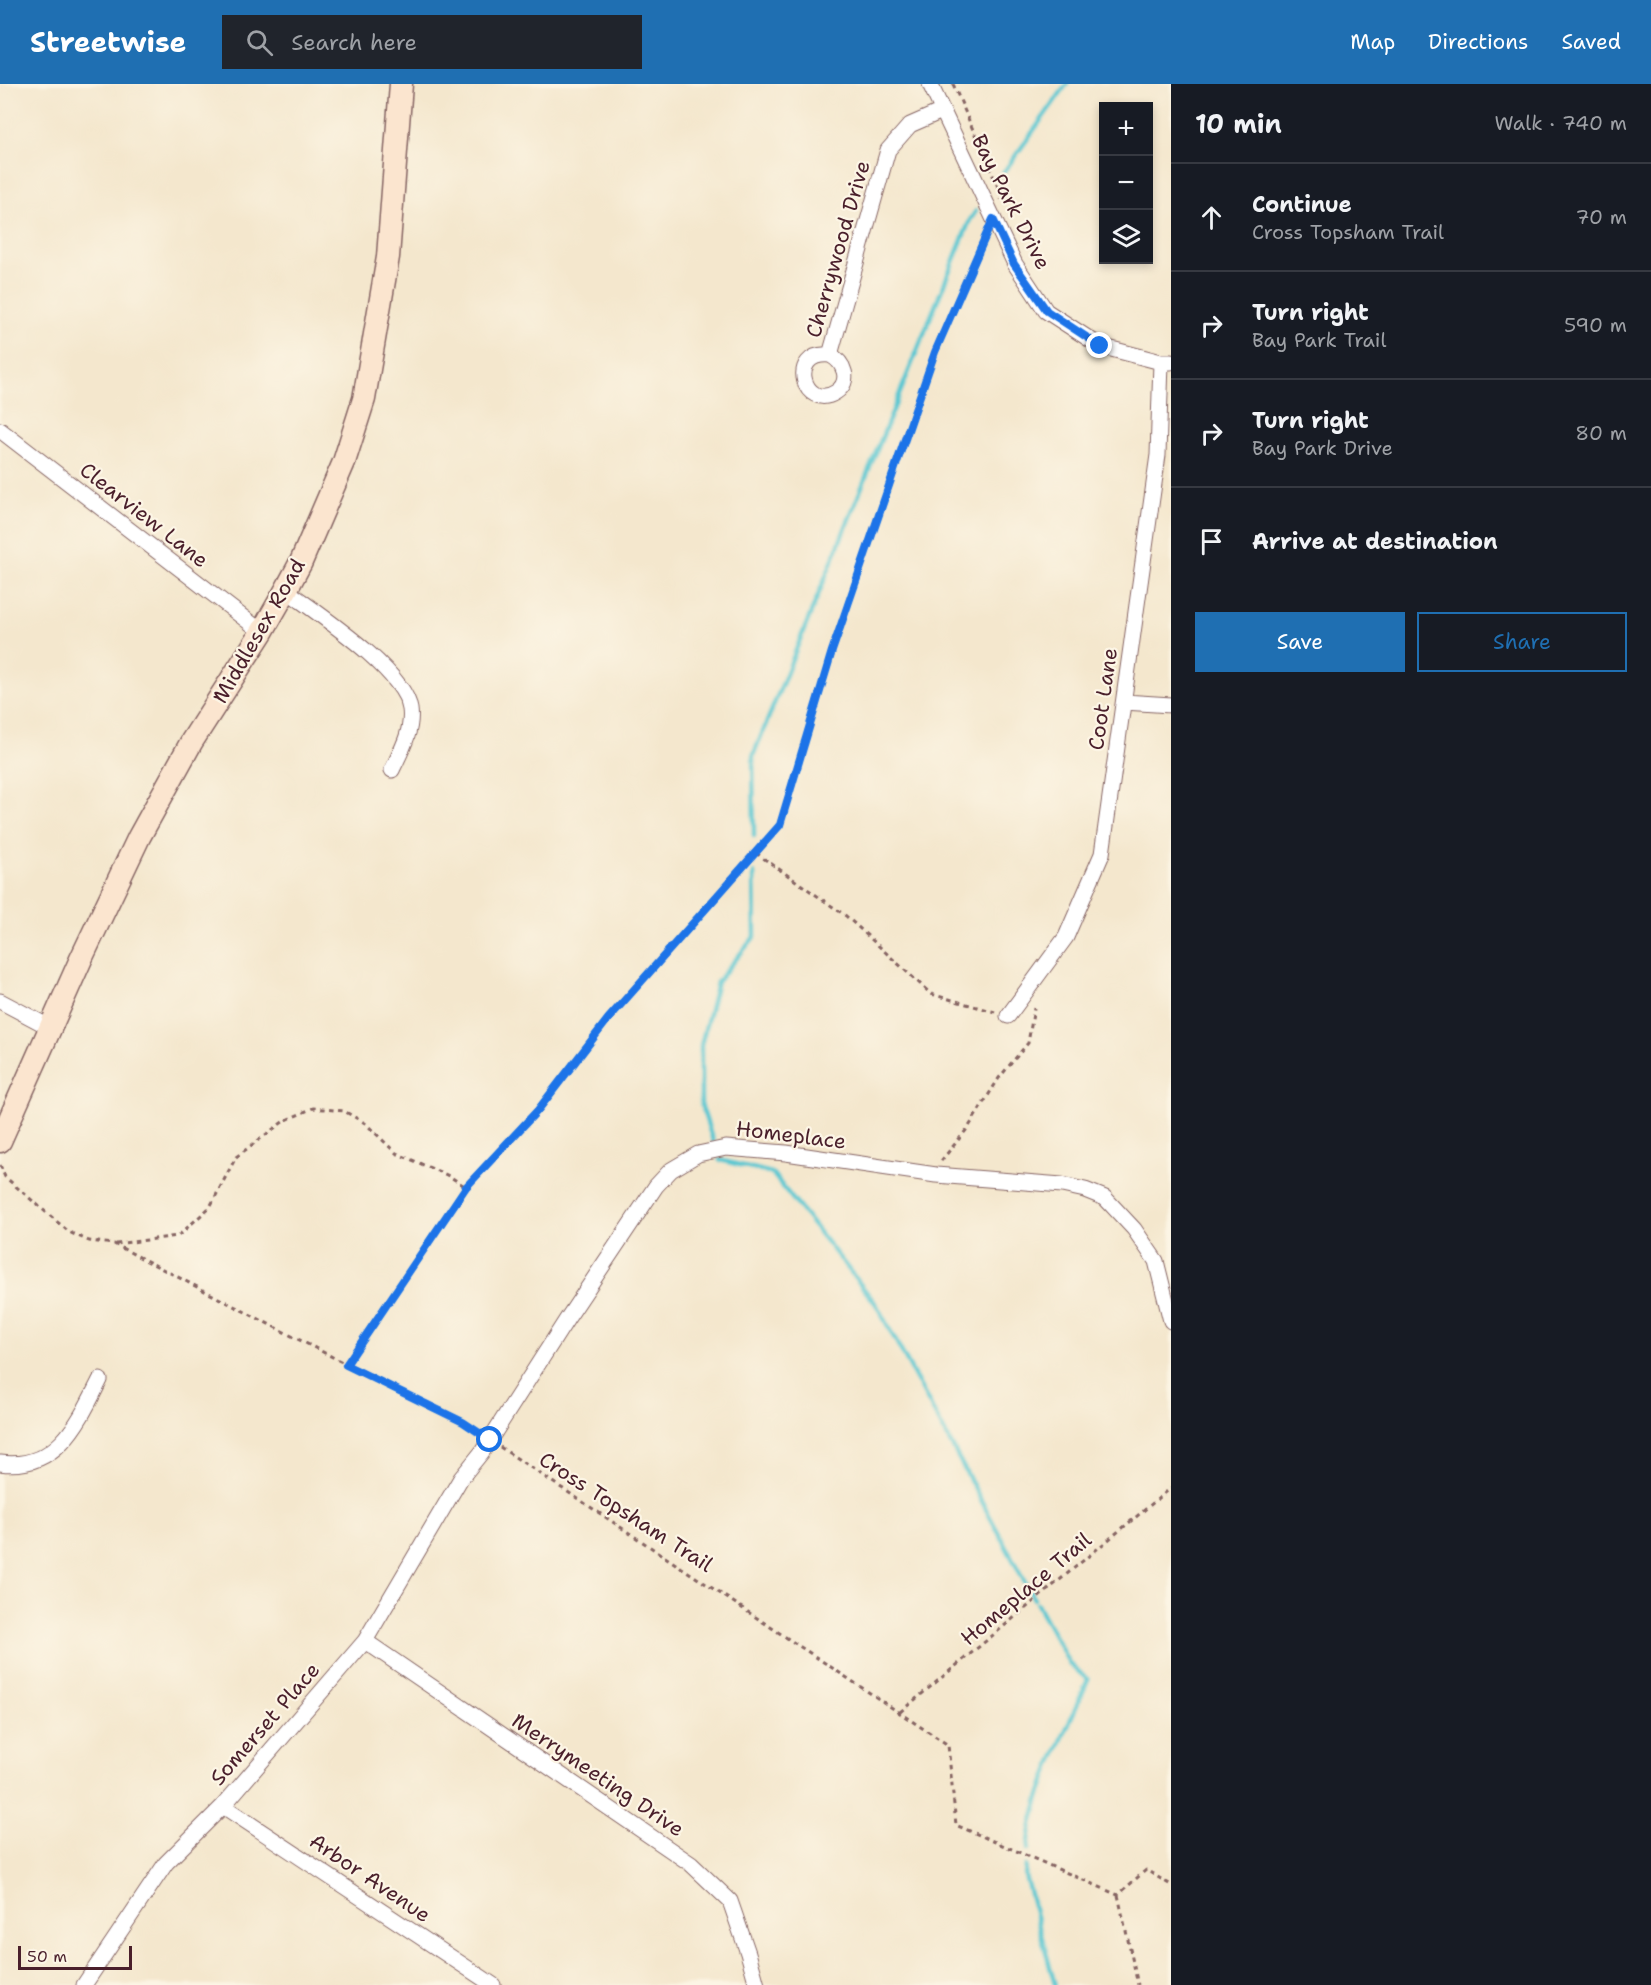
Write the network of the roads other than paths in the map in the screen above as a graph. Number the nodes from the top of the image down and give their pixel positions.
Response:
1 (402, 84) edge
2 (930, 84) edge
3 (942, 111) junction
4 (830, 355) dead end
5 (1166, 362) edge
6 (0, 430) edge
7 (286, 590) junction
8 (262, 632) junction
9 (1124, 702) junction
10 (1171, 705) edge
11 (392, 770) dead end
12 (0, 1000) edge
13 (1008, 1016) road end
14 (51, 1028) junction
15 (0, 1141) edge
16 (1171, 1321) edge
17 (100, 1380) dead end
18 (0, 1463) edge
19 (461, 1478) joint
20 (364, 1641) junction
21 (223, 1806) junction
22 (84, 1985) edge
23 (494, 1985) edge
24 (757, 1985) edge

1 - 7 main road, Middlesex Road
2 - 3 street, Bay Park Drive
3 - 4 street, Cherrywood Drive
3 - 5 street, Bay Park Drive
5 - 9 street, Coot Lane
6 - 8 street, Clearview Lane
7 - 8 main road, Middlesex Road
7 - 11 street
8 - 14 main road, Middlesex Road
9 - 10 street
9 - 13 street, Coot Lane
12 - 14 street
14 - 15 main road, Middlesex Road
16 - 19 street, Homeplace
17 - 18 street
19 - 20 street, Somerset Place
20 - 21 street, Somerset Place
20 - 24 street, Merrymeeting Drive
21 - 22 street, Somerset Place
21 - 23 street, Arbor Avenue

